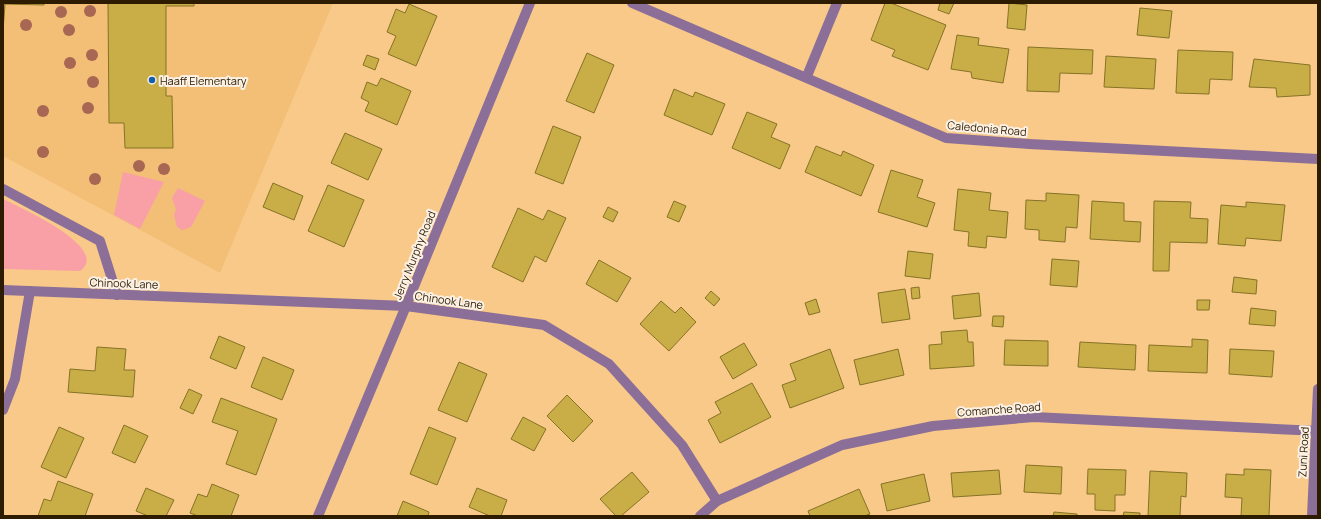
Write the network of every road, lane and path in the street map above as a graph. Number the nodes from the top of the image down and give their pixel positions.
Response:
1 (530, 3) edge
2 (632, 3) edge
3 (837, 3) edge
4 (807, 76) junction
5 (1318, 159) edge
6 (3, 189) edge
7 (3, 290) edge
8 (30, 291) junction
9 (117, 295) junction
10 (406, 306) junction
11 (1318, 389) edge
12 (3, 410) edge
13 (1317, 431) edge
14 (717, 501) junction
15 (318, 516) edge
16 (700, 516) edge
17 (1312, 516) edge

1 - 10 street, Jerry Murphy Road
2 - 4 street, Caledonia Road
3 - 4 street
4 - 5 street, Caledonia Road
6 - 9 street
7 - 8 street, Chinook Lane
8 - 9 street, Chinook Lane
8 - 12 street
9 - 10 street, Chinook Lane
10 - 14 street, Chinook Lane
10 - 15 street, Jerry Murphy Road
11 - 13 street, Zuni Road
13 - 14 street, Comanche Road
13 - 17 street, Zuni Road
14 - 16 street, Comanche Road

